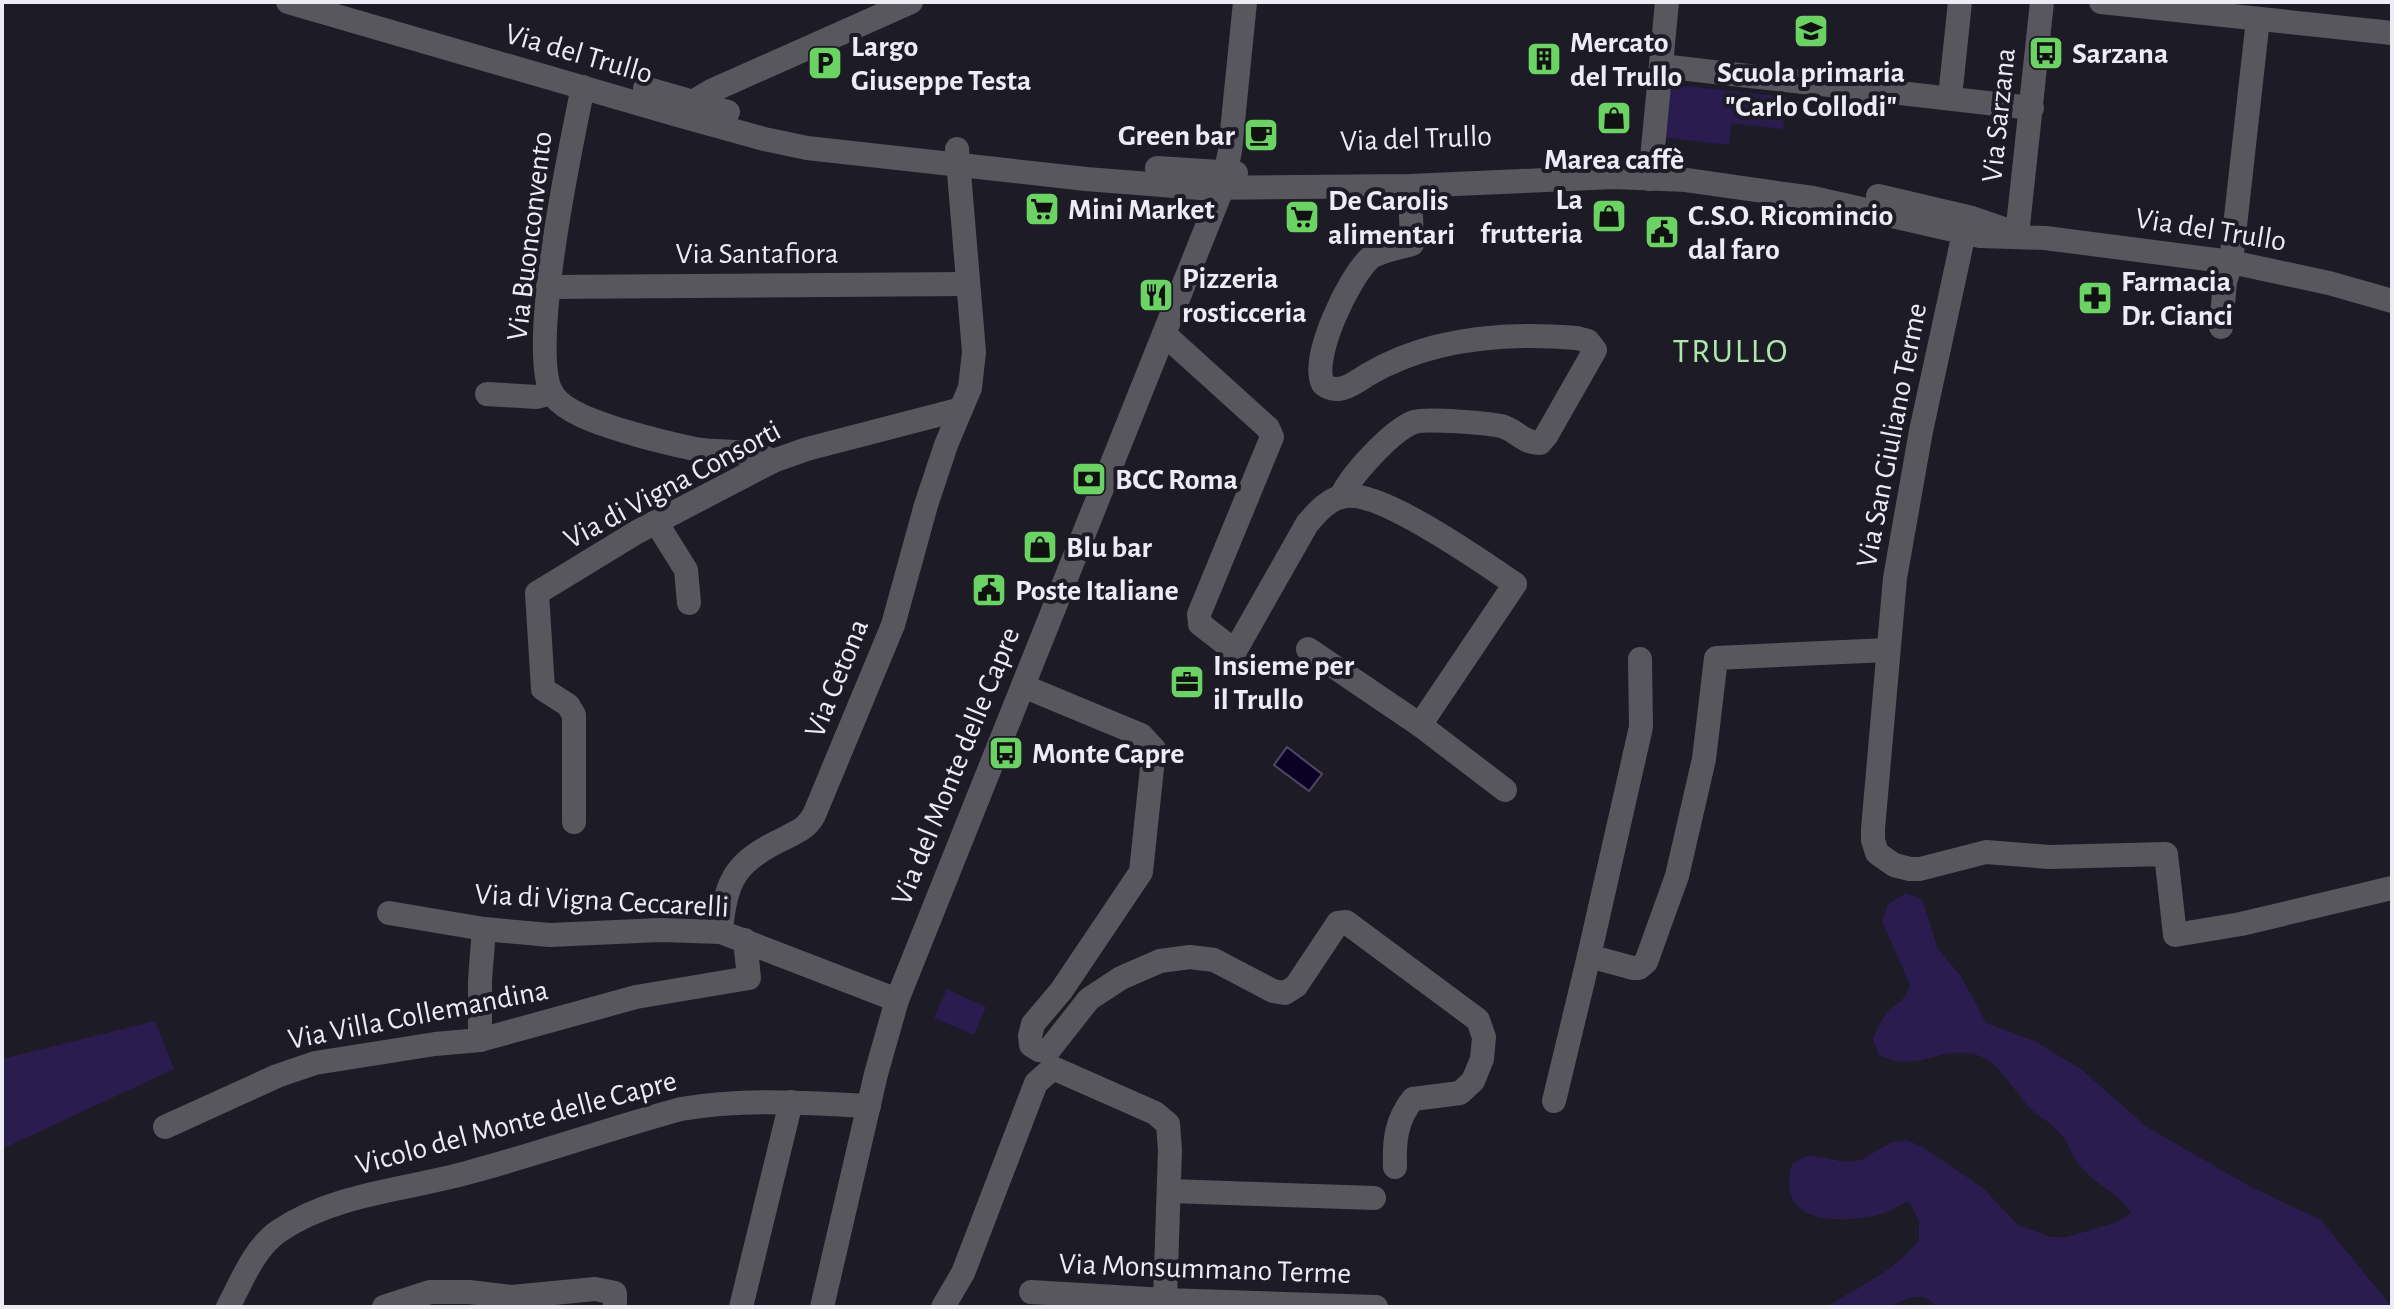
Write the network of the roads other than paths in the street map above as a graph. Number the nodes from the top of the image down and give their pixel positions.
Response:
1 (288, 2) edge
2 (341, 2) edge
3 (911, 2) edge
4 (1245, 2) edge
5 (1667, 2) edge
6 (1960, 2) edge
7 (2042, 2) edge
8 (2101, 2) edge
9 (2258, 19) junction
10 (2392, 33) edge
11 (467, 47) junction
12 (1661, 66) junction
13 (583, 87) junction
14 (1950, 97) junction
15 (683, 108) junction
16 (2032, 108) junction
17 (956, 157) junction
18 (1651, 171) junction
19 (1224, 181) junction
20 (1410, 186) junction
21 (1964, 233) junction
22 (2017, 235) junction
23 (2231, 262) junction
24 (967, 284) junction
25 (548, 287) junction
26 (2392, 301) edge
27 (2221, 327) dead end
28 (1164, 334) junction
29 (552, 393) junction
30 (487, 394) dead end
31 (961, 409) junction
32 (773, 461) junction
33 (1341, 497) junction
34 (656, 522) junction
35 (689, 603) dead end
36 (1308, 649) dead end
37 (1887, 650) junction
38 (1640, 659) dead end
39 (1023, 686) junction
40 (1420, 725) junction
41 (1505, 790) dead end
42 (574, 822) dead end
43 (2392, 888) edge
44 (389, 913) dead end
45 (484, 929) junction
46 (721, 932) junction
47 (745, 940) junction
48 (1589, 956) junction
49 (897, 1000) junction
50 (480, 1040) junction
51 (1554, 1101) dead end
52 (791, 1102) junction
53 (869, 1106) junction
54 (165, 1127) dead end
55 (1395, 1167) dead end
56 (1169, 1191) junction
57 (1374, 1198) dead end
58 (1031, 1292) dead end
59 (1165, 1300) junction
60 (228, 1307) edge
61 (384, 1307) edge
62 (615, 1307) edge
63 (741, 1307) edge
64 (822, 1307) edge
65 (943, 1307) edge
66 (1376, 1307) edge

1 - 11 street, Via del Trullo
2 - 11 street, Via del Trullo
3 - 15 street
4 - 19 street, Via del Monte delle Capre
5 - 12 street
6 - 14 street
7 - 16 street, Via Sarzana
8 - 9 street
9 - 10 street
9 - 23 street
11 - 13 street, Via del Trullo
11 - 15 street, Via del Trullo
12 - 14 street
12 - 18 street
13 - 15 street, Via del Trullo
13 - 25 street, Via Buonconvento
14 - 16 street
15 - 17 street, Via del Trullo
16 - 22 street, Via Sarzana
17 - 19 street, Via del Trullo
17 - 24 street
18 - 19 street, Via del Trullo
18 - 20 street, Via del Trullo
18 - 21 street, Via del Trullo
18 - 22 street, Via del Trullo
19 - 20 street, Via del Trullo
19 - 28 street, Via del Monte delle Capre
20 - 33 street
21 - 22 street, Via del Trullo
21 - 37 street, Via San Giuliano Terme
22 - 23 street, Via del Trullo
23 - 26 street, Via del Trullo
23 - 27 street
24 - 25 street, Via Santafiora
24 - 31 street
25 - 29 street, Via Buonconvento
28 - 33 street
28 - 39 street, Via del Monte delle Capre
29 - 30 street
29 - 32 street
31 - 32 street, Via di Vigna Consorti
31 - 46 street, Via Cetona
32 - 34 street, Via di Vigna Consorti
33 - 40 street
34 - 35 street
34 - 42 street, Via di Vigna Consorti
36 - 40 street
37 - 43 street, Via San Giuliano Terme
37 - 48 street
38 - 48 street
39 - 49 street, Via del Monte delle Capre
39 - 55 street
40 - 41 street
44 - 45 street, Via di Vigna Ceccarelli
45 - 46 street, Via di Vigna Ceccarelli
45 - 50 street
46 - 47 street, Via di Vigna Ceccarelli
47 - 49 street, Via di Vigna Ceccarelli
47 - 50 street, Via Villa Collemandina
48 - 51 street
49 - 53 street, Via del Monte delle Capre
50 - 54 street, Via Villa Collemandina
52 - 53 street, Vicolo del Monte delle Capre
52 - 60 street, Vicolo del Monte delle Capre
52 - 63 street
53 - 64 street, Via del Monte delle Capre
56 - 57 street
56 - 59 street
56 - 65 street
58 - 59 street, Via Monsummano Terme
59 - 66 street, Via Monsummano Terme
61 - 62 street

